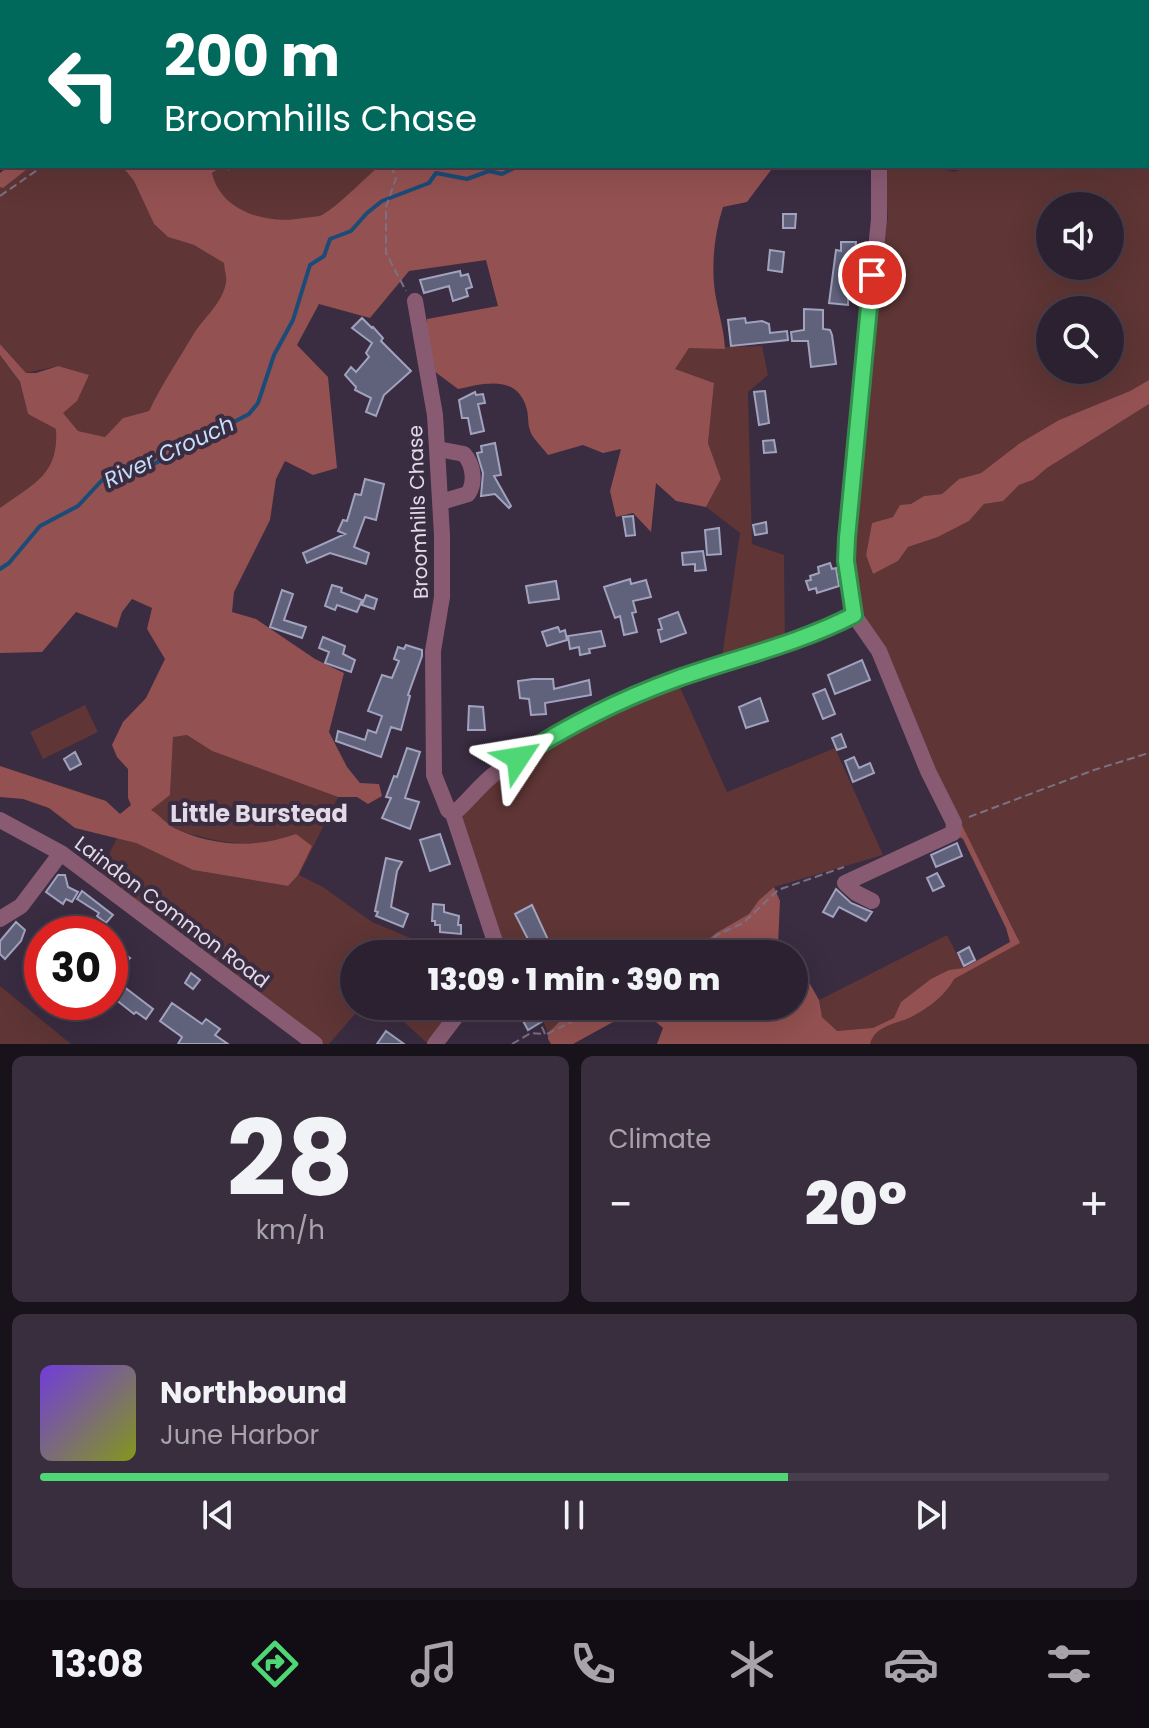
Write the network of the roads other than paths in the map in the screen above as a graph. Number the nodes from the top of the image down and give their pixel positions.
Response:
1 (879, 168) edge
2 (415, 301) road end
3 (438, 449) junction
4 (441, 502) junction
5 (854, 615) junction
6 (453, 814) junction
7 (0, 820) edge
8 (61, 853) junction
9 (872, 901) dead end
10 (0, 919) edge
11 (494, 940) edge
12 (453, 1020) edge
13 (315, 1044) edge
14 (435, 1044) edge

1 - 5 street
2 - 3 street, Broomhills Chase
3 - 4 street, Broomhills Chase
3 - 4 street
4 - 6 street, Broomhills Chase
5 - 6 street
5 - 9 street
6 - 11 street, Broomhills Chase
7 - 8 street, Laindon Common Road
8 - 10 street
8 - 13 street, Laindon Common Road
12 - 14 street

